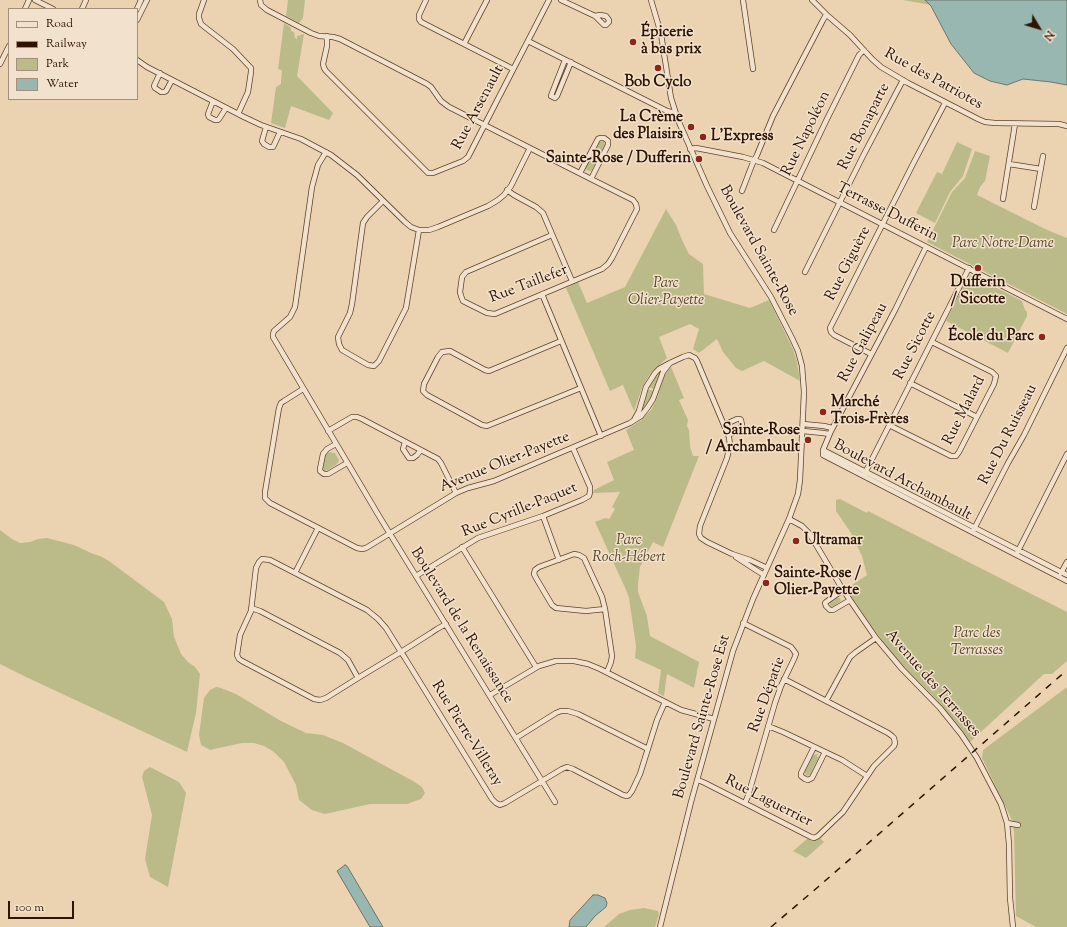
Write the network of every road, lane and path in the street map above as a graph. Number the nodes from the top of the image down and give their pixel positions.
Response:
1 (35, 0) edge
2 (147, 0) edge
3 (204, 0) edge
4 (260, 0) edge
5 (426, 0) edge
6 (487, 0) edge
7 (549, 0) edge
8 (561, 0) edge
9 (651, 0) edge
10 (743, 0) edge
11 (814, 1) edge
12 (51, 8) edge
13 (826, 15) junction
14 (596, 16) dead end
15 (138, 18) edge
16 (327, 36) junction
17 (528, 41) junction
18 (464, 44) junction
19 (8, 48) edge
20 (864, 50) junction
21 (566, 60) junction
22 (138, 61) edge
23 (571, 62) junction
24 (0, 64) edge
25 (513, 69) junction
26 (753, 69) dead end
27 (160, 73) junction
28 (172, 80) junction
29 (903, 80) junction
30 (213, 101) junction
31 (945, 103) junction
32 (226, 108) junction
33 (674, 111) junction
34 (238, 114) junction
35 (1015, 124) junction
36 (484, 125) junction
37 (1067, 126) edge
38 (266, 127) junction
39 (280, 132) junction
40 (530, 148) junction
41 (690, 149) junction
42 (326, 152) junction
43 (1043, 156) dead end
44 (755, 160) junction
45 (1009, 164) junction
46 (1040, 169) junction
47 (580, 173) junction
48 (591, 178) junction
49 (797, 181) junction
50 (508, 190) junction
51 (742, 191) dead end
52 (1003, 199) dead end
53 (383, 201) junction
54 (839, 202) junction
55 (1034, 207) dead end
56 (882, 224) junction
57 (419, 230) junction
58 (774, 230) dead end
59 (552, 235) junction
60 (926, 246) junction
61 (969, 268) junction
62 (805, 272) dead end
63 (572, 281) junction
64 (542, 294) junction
65 (1067, 319) edge
66 (561, 341) junction
67 (932, 342) junction
68 (1067, 348) edge
69 (871, 354) junction
70 (670, 363) junction
71 (910, 383) junction
72 (580, 388) junction
73 (303, 389) junction
74 (977, 417) junction
75 (633, 421) junction
76 (803, 424) junction
77 (724, 425) junction
78 (889, 425) junction
79 (832, 428) junction
80 (328, 431) junction
81 (802, 431) junction
82 (728, 434) junction
83 (829, 434) junction
84 (601, 436) junction
85 (405, 442) junction
86 (336, 444) junction
87 (573, 448) junction
88 (421, 450) junction
89 (823, 450) junction
90 (1067, 454) edge
91 (347, 463) junction
92 (866, 471) junction
93 (863, 477) junction
94 (456, 493) junction
95 (926, 502) junction
96 (924, 508) junction
97 (543, 516) junction
98 (789, 519) junction
99 (318, 528) junction
100 (975, 528) junction
101 (390, 533) junction
102 (972, 533) junction
103 (462, 547) junction
104 (1019, 550) junction
105 (732, 554) junction
106 (1016, 555) junction
107 (559, 560) junction
108 (1067, 562) edge
109 (768, 568) junction
110 (294, 573) junction
111 (1065, 573) edge
112 (764, 575) junction
113 (416, 576) junction
114 (1060, 577) junction
115 (1067, 581) edge
116 (843, 590) junction
117 (850, 600) junction
118 (251, 608) junction
119 (605, 609) junction
120 (446, 624) junction
121 (743, 624) junction
122 (876, 638) junction
123 (401, 652) junction
124 (536, 667) junction
125 (606, 672) junction
126 (358, 678) junction
127 (784, 679) junction
128 (490, 695) junction
129 (826, 701) junction
130 (664, 702) junction
131 (714, 719) junction
132 (768, 726) junction
133 (516, 738) junction
134 (814, 746) junction
135 (648, 749) junction
136 (825, 752) junction
137 (868, 776) junction
138 (698, 780) junction
139 (542, 781) junction
140 (555, 802) dead end
141 (745, 803) junction
142 (1007, 823) junction
143 (1018, 825) dead end
144 (660, 927) edge
145 (1013, 927) edge

1 - 12 street
2 - 15 street
3 - 34 street
4 - 16 street, Rue Taillefer
5 - 18 street
6 - 18 street
7 - 17 street, Rue Arsenault
8 - 14 street
9 - 33 street, Boulevard Sainte-Rose
10 - 26 street
11 - 13 street, Rue des Patriotes
13 - 20 street, Rue des Patriotes
13 - 44 street
16 - 36 street, Rue Taillefer
16 - 36 street, Rue Arsenault
17 - 21 street
17 - 25 street, Rue Arsenault
18 - 25 street
19 - 24 street
20 - 29 street, Rue des Patriotes
20 - 49 street, Rue Napoléon
21 - 23 street
21 - 23 street
22 - 27 street
23 - 33 street
25 - 36 street, Rue Arsenault
27 - 28 street
27 - 28 street
28 - 30 street
29 - 31 street, Rue des Patriotes
29 - 54 street, Rue Bonaparte
30 - 32 street
30 - 32 street
31 - 35 street, Rue des Patriotes
31 - 56 street, Rue Giguère
32 - 34 street
33 - 41 street, Boulevard Sainte-Rose
34 - 38 street
35 - 37 street, Rue des Patriotes
35 - 45 street
36 - 40 street, Rue Taillefer
38 - 39 street
38 - 39 street
39 - 42 street
40 - 47 street, Rue Taillefer
40 - 50 street
41 - 44 street, Terrasse Dufferin
41 - 76 street, Boulevard Sainte-Rose
42 - 53 street
42 - 73 street, Boulevard de la Renaissance
43 - 46 street
44 - 49 street, Terrasse Dufferin
44 - 51 street
45 - 46 street
45 - 52 street
46 - 55 street
47 - 48 street, Rue Taillefer
47 - 48 street
48 - 63 street, Rue Taillefer
49 - 54 street, Terrasse Dufferin
49 - 58 street, Rue Napoléon
50 - 57 street
50 - 59 street
53 - 57 street
53 - 57 street
54 - 56 street, Terrasse Dufferin
54 - 62 street, Rue Bonaparte
56 - 60 street, Terrasse Dufferin
56 - 69 street, Rue Giguère
59 - 63 street
59 - 64 street, Rue Taillefer
60 - 61 street, Terrasse Dufferin
60 - 69 street, Rue Galipeau
61 - 65 street, Terrasse Dufferin
61 - 67 street, Rue Sicotte
63 - 64 street, Rue Taillefer
64 - 66 street
66 - 72 street
66 - 72 street
67 - 71 street, Rue Sicotte
67 - 74 street, Rue Malard
68 - 100 street, Rue Du Ruisseau
69 - 79 street, Rue Galipeau
70 - 75 street, Avenue Olier-Payette
70 - 75 street
70 - 77 street
71 - 74 street
71 - 78 street, Rue Sicotte
72 - 84 street
73 - 80 street, Boulevard de la Renaissance
73 - 99 street
74 - 78 street, Rue Malard
75 - 84 street, Avenue Olier-Payette
76 - 79 street, Boulevard Archambault
76 - 81 street, Boulevard Sainte-Rose
77 - 82 street
77 - 82 street
78 - 92 street, Rue Sicotte
79 - 83 street, Rue Galipeau
80 - 85 street
80 - 86 street, Boulevard de la Renaissance
81 - 83 street, Boulevard Archambault
81 - 98 street, Boulevard Sainte-Rose
82 - 105 street
83 - 89 street, Rue Galipeau
84 - 87 street, Avenue Olier-Payette
85 - 88 street
85 - 88 street
86 - 91 street, Boulevard de la Renaissance
86 - 91 street
87 - 94 street, Avenue Olier-Payette
87 - 97 street, Rue Cyrille-Paquet
88 - 94 street
89 - 92 street, Boulevard Archambault
89 - 93 street, Boulevard Archambault
90 - 104 street
91 - 101 street, Boulevard de la Renaissance
92 - 93 street, Rue Sicotte
92 - 95 street, Boulevard Archambault
93 - 96 street, Boulevard Archambault
94 - 101 street, Avenue Olier-Payette
95 - 96 street
95 - 100 street, Boulevard Archambault
96 - 102 street, Boulevard Archambault
97 - 103 street, Rue Cyrille-Paquet
97 - 107 street
98 - 109 street, Boulevard Sainte-Rose Est
98 - 116 street, Avenue des Terrasses
99 - 101 street, Avenue Olier-Payette
99 - 110 street
100 - 102 street, Rue Du Ruisseau
100 - 104 street, Boulevard Archambault
101 - 113 street, Boulevard de la Renaissance
102 - 106 street, Boulevard Archambault
103 - 113 street, Rue Cyrille-Paquet
103 - 124 street
104 - 106 street
104 - 111 street, Boulevard Archambault
105 - 109 street
105 - 112 street
106 - 114 street, Boulevard Archambault
107 - 119 street
107 - 119 street
108 - 111 street
109 - 112 street, Boulevard Sainte-Rose Est
110 - 118 street, Rue Pierre-Villeray
110 - 123 street, Rue Pierre-Villeray
111 - 114 street
112 - 121 street, Boulevard Sainte-Rose Est
113 - 120 street, Boulevard de la Renaissance
114 - 115 street, Boulevard Archambault
116 - 117 street, Avenue des Terrasses
116 - 117 street
117 - 122 street, Avenue des Terrasses
118 - 126 street
118 - 126 street
119 - 125 street
120 - 123 street
120 - 128 street, Boulevard de la Renaissance
121 - 127 street, Rue Dépatie
121 - 131 street, Boulevard Sainte-Rose Est
122 - 129 street
122 - 142 street, Avenue des Terrasses
123 - 126 street
123 - 139 street, Rue Pierre-Villeray
124 - 125 street
124 - 128 street
125 - 130 street
127 - 129 street, Rue Laguerrier
127 - 132 street, Rue Dépatie
128 - 133 street, Boulevard de la Renaissance
129 - 137 street, Rue Laguerrier
130 - 131 street
130 - 135 street
131 - 138 street, Boulevard Sainte-Rose Est
132 - 134 street
132 - 141 street, Rue Dépatie
133 - 135 street
133 - 139 street, Boulevard de la Renaissance
134 - 136 street
134 - 136 street
135 - 139 street, Rue Pierre-Villeray
136 - 137 street
137 - 141 street, Rue Laguerrier
138 - 141 street, Rue Laguerrier
138 - 144 street, Boulevard Sainte-Rose Est
139 - 140 street, Boulevard de la Renaissance
142 - 143 street
142 - 145 street, Avenue des Terrasses

